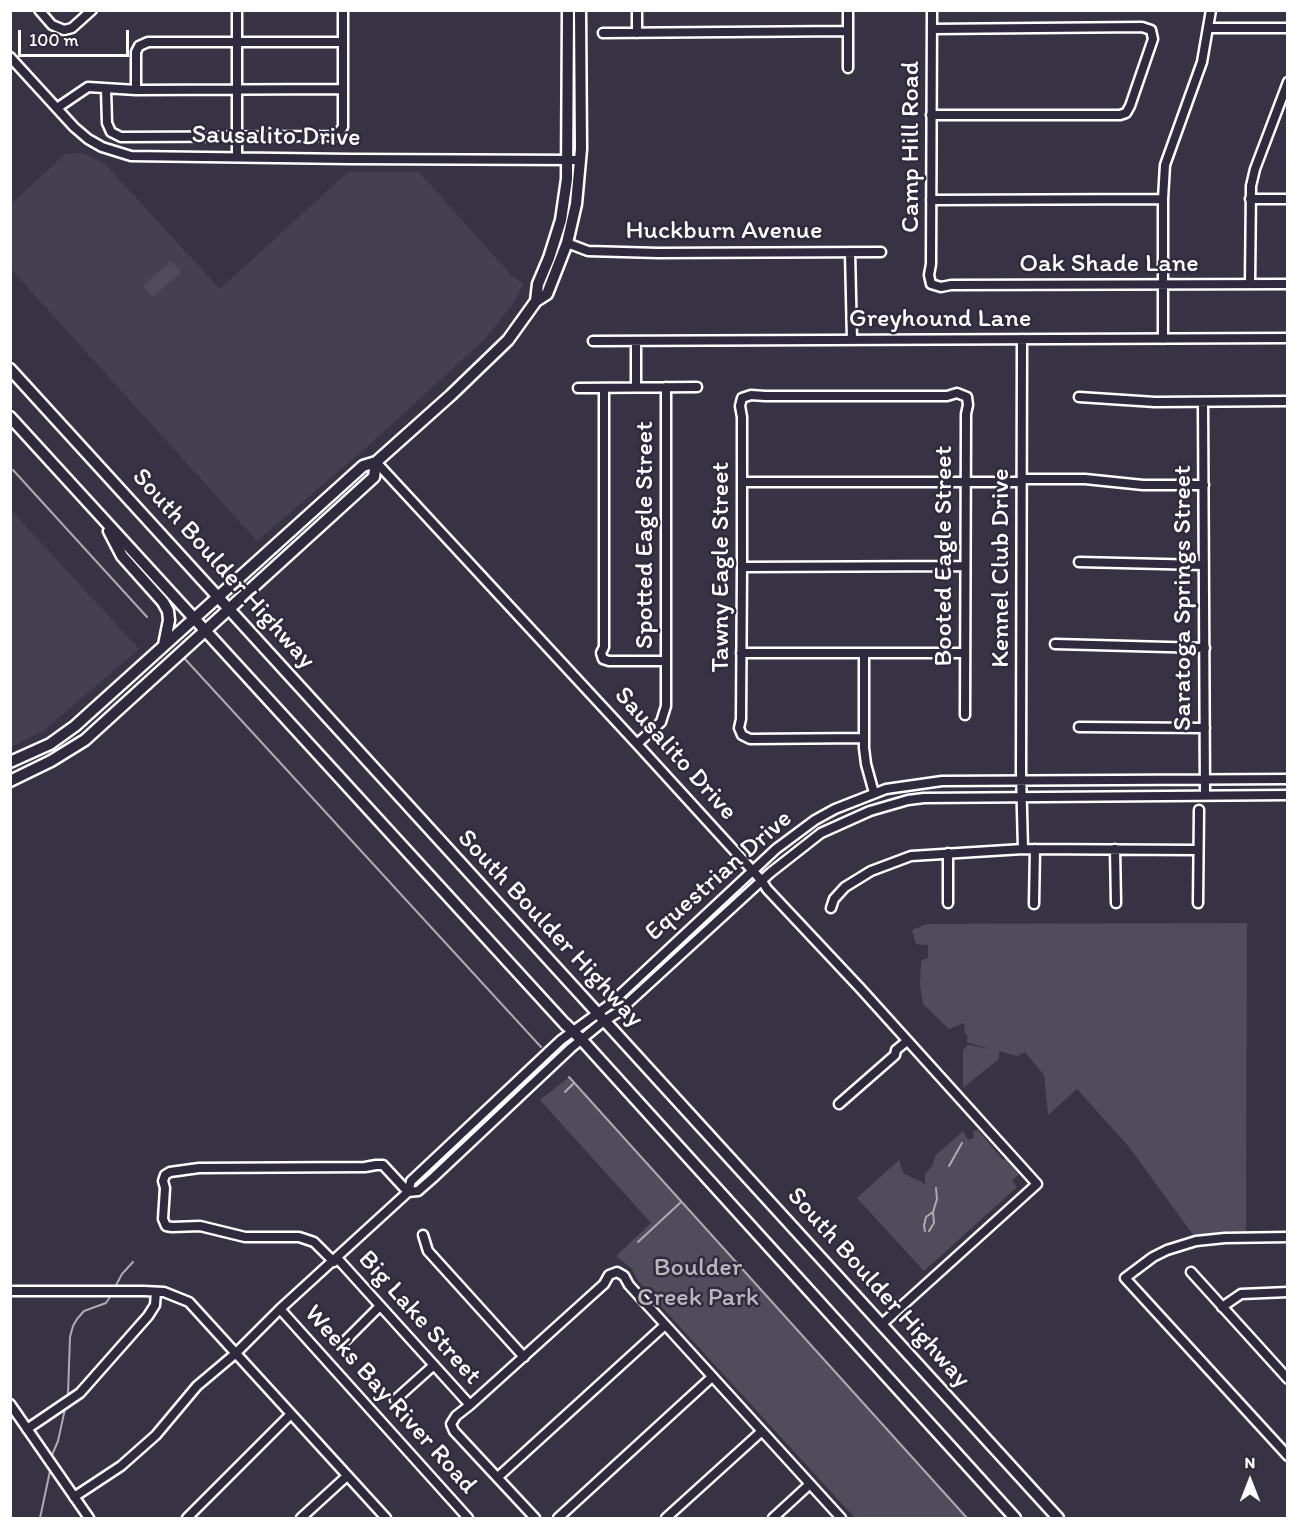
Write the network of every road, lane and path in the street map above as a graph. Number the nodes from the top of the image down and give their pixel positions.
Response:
1 (39, 10) edge
2 (92, 10) edge
3 (237, 10) edge
4 (343, 10) edge
5 (637, 10) edge
6 (848, 10) edge
7 (932, 10) edge
8 (1211, 10) edge
9 (574, 18) edge
10 (1209, 28) junction
11 (1287, 28) edge
12 (932, 29) junction
13 (848, 32) junction
14 (603, 33) dead end
15 (638, 33) junction
16 (237, 42) junction
17 (343, 42) junction
18 (10, 57) edge
19 (848, 68) dead end
20 (1287, 82) edge
21 (106, 88) junction
22 (343, 89) junction
23 (136, 90) junction
24 (237, 90) junction
25 (57, 108) junction
26 (932, 115) junction
27 (237, 137) junction
28 (237, 157) junction
29 (580, 159) junction
30 (568, 160) junction
31 (1163, 199) junction
32 (1250, 199) junction
33 (1287, 199) edge
34 (932, 200) junction
35 (567, 243) junction
36 (850, 252) junction
37 (881, 252) dead end
38 (931, 284) joint
39 (1250, 284) junction
40 (1287, 284) edge
41 (1163, 285) junction
42 (536, 302) junction
43 (1287, 338) edge
44 (1022, 339) junction
45 (1163, 339) junction
46 (852, 340) junction
47 (593, 341) dead end
48 (636, 341) junction
49 (10, 369) edge
50 (604, 387) junction
51 (636, 387) junction
52 (666, 387) junction
53 (697, 387) dead end
54 (578, 388) dead end
55 (967, 397) joint
56 (1079, 397) dead end
57 (1287, 401) edge
58 (1203, 402) junction
59 (10, 417) edge
60 (376, 462) junction
61 (1022, 480) junction
62 (742, 482) junction
63 (965, 482) junction
64 (1204, 485) junction
65 (104, 520) junction
66 (1078, 562) dead end
67 (1204, 565) junction
68 (742, 567) junction
69 (965, 567) junction
70 (218, 597) junction
71 (229, 609) junction
72 (194, 618) junction
73 (205, 631) junction
74 (1055, 644) dead end
75 (164, 645) junction
76 (1205, 648) junction
77 (741, 653) junction
78 (864, 653) junction
79 (965, 653) junction
80 (666, 660) junction
81 (965, 715) dead end
82 (1079, 727) dead end
83 (1205, 728) junction
84 (60, 738) junction
85 (864, 738) junction
86 (637, 744) junction
87 (63, 754) junction
88 (10, 762) edge
89 (1287, 779) edge
90 (1022, 780) junction
91 (1205, 780) junction
92 (10, 781) edge
93 (874, 793) junction
94 (1205, 795) junction
95 (1287, 795) edge
96 (1022, 796) junction
97 (1199, 810) dead end
98 (1023, 849) junction
99 (1035, 849) junction
100 (1115, 849) junction
101 (1198, 850) junction
102 (948, 853) junction
103 (752, 870) junction
104 (762, 881) junction
105 (948, 903) dead end
106 (1116, 903) dead end
107 (1198, 903) dead end
108 (1034, 904) dead end
109 (831, 908) dead end
110 (601, 1017) junction
111 (572, 1031) junction
112 (581, 1039) junction
113 (909, 1043) junction
114 (839, 1104) dead end
115 (408, 1192) junction
116 (423, 1235) dead end
117 (1287, 1237) edge
118 (336, 1260) junction
119 (1191, 1272) dead end
120 (10, 1291) edge
121 (156, 1292) junction
122 (1287, 1292) edge
123 (380, 1306) junction
124 (1222, 1307) junction
125 (280, 1309) junction
126 (882, 1324) junction
127 (665, 1325) junction
128 (340, 1346) dead end
129 (235, 1354) junction
130 (524, 1357) junction
131 (434, 1365) junction
132 (712, 1377) junction
133 (1287, 1379) edge
134 (395, 1400) dead end
135 (10, 1404) edge
136 (470, 1405) junction
137 (291, 1414) junction
138 (27, 1429) junction
139 (762, 1431) junction
140 (1287, 1456) edge
141 (347, 1476) junction
142 (498, 1477) junction
143 (810, 1484) junction
144 (74, 1497) junction
145 (89, 1518) edge
146 (187, 1518) edge
147 (301, 1518) edge
148 (386, 1518) edge
149 (468, 1518) edge
150 (535, 1518) edge
151 (558, 1518) edge
152 (666, 1518) edge
153 (773, 1518) edge
154 (841, 1518) edge
155 (1015, 1518) edge
156 (1058, 1518) edge

1 - 2 street
3 - 16 street
4 - 17 street
5 - 15 street
6 - 13 street
7 - 12 street, Camp Hill Road
8 - 10 street
9 - 29 main road
9 - 30 main road
10 - 11 street
10 - 31 street
12 - 26 street, Camp Hill Road
12 - 26 street
13 - 15 street
13 - 19 street
14 - 15 street
16 - 17 street
16 - 23 street
16 - 24 street
17 - 22 street
18 - 25 street, Sausalito Drive
20 - 32 street
21 - 23 street
21 - 25 street
21 - 27 street
22 - 24 street
22 - 27 street
23 - 24 street
24 - 27 street
25 - 28 street, Sausalito Drive
26 - 34 street, Camp Hill Road
27 - 28 street
28 - 30 street, Sausalito Drive
29 - 30 street, Sausalito Drive
29 - 35 main road
30 - 42 main road
31 - 34 street
31 - 41 street
32 - 33 street
32 - 39 street
34 - 38 street, Camp Hill Road
35 - 36 street, Huckburn Avenue
35 - 42 main road
36 - 37 street, Huckburn Avenue
36 - 46 street
38 - 41 street, Oak Shade Lane
39 - 40 street, Oak Shade Lane
39 - 41 street, Oak Shade Lane
41 - 45 street
42 - 60 main road
43 - 45 street, Greyhound Lane
44 - 45 street, Greyhound Lane
44 - 46 street, Greyhound Lane
44 - 61 street, Kennel Club Drive
46 - 48 street, Greyhound Lane
47 - 48 street, Greyhound Lane
48 - 51 street
49 - 70 main road, South Boulder Highway
50 - 51 street
50 - 54 street
50 - 80 street
51 - 52 street
52 - 53 street
52 - 80 street, Spotted Eagle Street
55 - 62 street, Tawny Eagle Street
55 - 63 street, Booted Eagle Street
56 - 58 street
57 - 58 street
58 - 64 street, Saratoga Springs Street
59 - 65 main road, South Boulder Highway
60 - 70 main road
60 - 71 main road
60 - 86 street, Sausalito Drive
61 - 63 street
61 - 64 street
61 - 90 street, Kennel Club Drive
62 - 63 street
62 - 68 street, Tawny Eagle Street
63 - 69 street, Booted Eagle Street
64 - 67 street, Saratoga Springs Street
65 - 72 main road, South Boulder Highway
65 - 75 main road
66 - 67 street
67 - 76 street, Saratoga Springs Street
68 - 69 street
68 - 77 street, Tawny Eagle Street
69 - 79 street, Booted Eagle Street
70 - 71 main road, South Boulder Highway
70 - 72 main road
71 - 73 main road
71 - 110 main road, South Boulder Highway
72 - 73 main road, South Boulder Highway
72 - 75 main road
73 - 87 main road
73 - 111 main road, South Boulder Highway
74 - 76 street
75 - 84 main road
76 - 83 street, Saratoga Springs Street
77 - 78 street
77 - 85 street, Tawny Eagle Street
78 - 79 street
78 - 85 street
79 - 81 street, Booted Eagle Street
80 - 86 street, Spotted Eagle Street
82 - 83 street
83 - 91 street, Saratoga Springs Street
84 - 87 main road
84 - 88 main road
85 - 93 street
86 - 103 street, Sausalito Drive
87 - 92 main road
89 - 91 street, Equestrian Drive
90 - 91 street, Equestrian Drive
90 - 93 street, Equestrian Drive
90 - 96 street, Kennel Club Drive
91 - 94 street, Saratoga Springs Street
93 - 103 street, Equestrian Drive
94 - 95 street, Equestrian Drive
94 - 96 street, Equestrian Drive
96 - 98 street, Kennel Club Drive
96 - 104 street, Equestrian Drive
97 - 101 street
98 - 99 street
98 - 102 street
99 - 100 street
99 - 108 street
100 - 101 street
100 - 106 street
101 - 107 street
102 - 105 street
102 - 109 street
103 - 104 street, Sausalito Drive
103 - 110 street, Equestrian Drive
104 - 110 street, Equestrian Drive
104 - 113 street, Sausalito Drive
110 - 111 street, Equestrian Drive
110 - 112 street, Equestrian Drive
110 - 126 main road, South Boulder Highway
111 - 112 main road, South Boulder Highway
111 - 115 street, Equestrian Drive
112 - 115 street, Equestrian Drive
112 - 155 main road, South Boulder Highway
113 - 114 street
113 - 126 street, Sausalito Drive
115 - 118 street, Equestrian Drive
115 - 118 street, Big Lake Street
116 - 130 street
117 - 140 street
118 - 123 street, Big Lake Street
118 - 125 street, Equestrian Drive
119 - 124 street
120 - 121 street
121 - 129 street
121 - 138 street
122 - 124 street
123 - 128 street
123 - 131 street, Big Lake Street
124 - 133 street
125 - 129 street, Equestrian Drive
125 - 149 street, Weeks Bay River Road
126 - 156 main road, South Boulder Highway
127 - 130 street
127 - 132 street
127 - 142 street
129 - 137 street
129 - 144 street, Equestrian Drive
130 - 136 street
131 - 134 street
131 - 136 street, Big Lake Street
132 - 139 street
132 - 151 street
135 - 138 street
136 - 142 street
137 - 141 street
137 - 146 street
138 - 144 street
139 - 143 street
139 - 152 street
141 - 147 street
141 - 148 street
142 - 150 street
143 - 153 street
143 - 154 street
144 - 145 street

